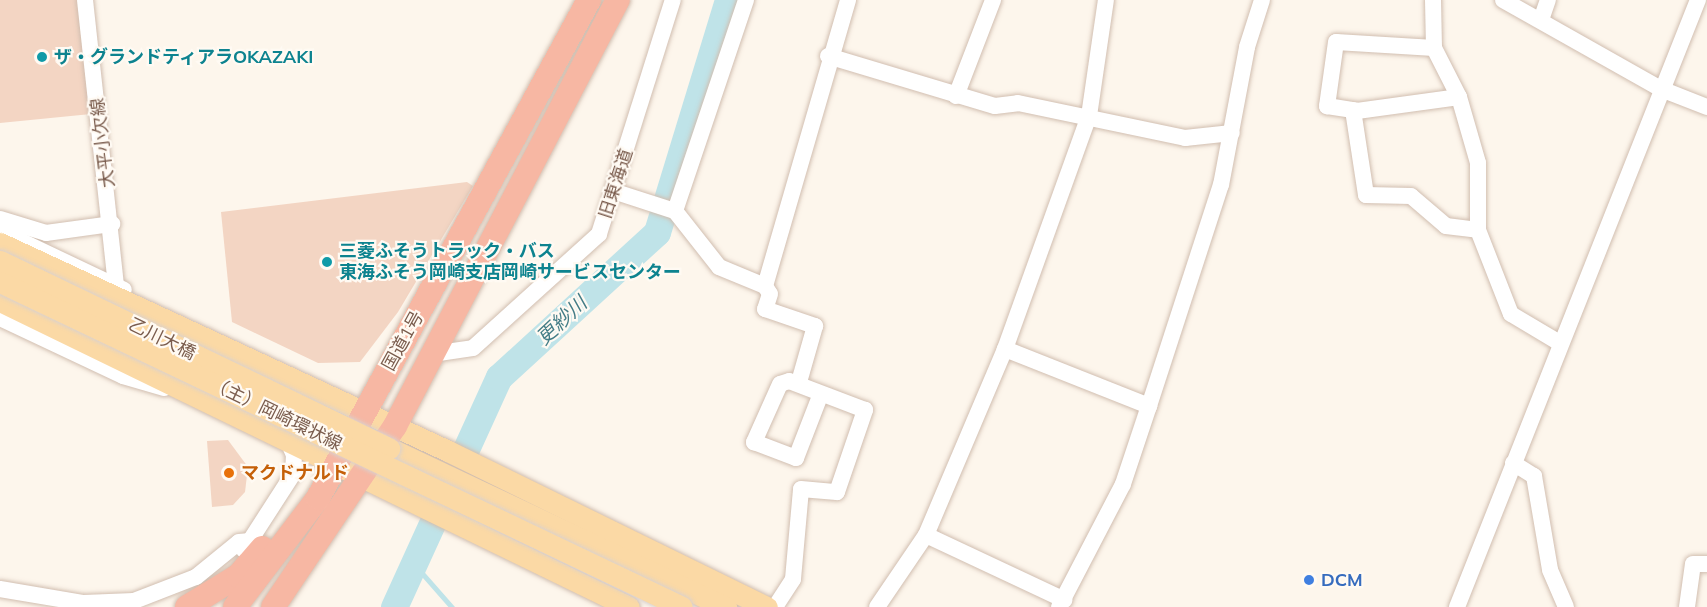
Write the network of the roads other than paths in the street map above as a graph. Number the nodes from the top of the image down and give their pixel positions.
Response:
1 (85, 0) edge
2 (589, 0) edge
3 (618, 0) edge
4 (674, 0) edge
5 (746, 0) edge
6 (848, 0) edge
7 (993, 0) edge
8 (1106, 0) edge
9 (1262, 0) edge
10 (1433, 0) edge
11 (1503, 0) edge
12 (1548, 0) edge
13 (1698, 0) edge
14 (1541, 20) junction
15 (1434, 48) junction
16 (828, 56) junction
17 (1661, 89) junction
18 (956, 96) junction
19 (1459, 97) junction
20 (1707, 107) edge
21 (1353, 110) junction
22 (1089, 116) junction
23 (1232, 134) junction
24 (616, 192) junction
25 (675, 211) junction
26 (0, 219) edge
27 (112, 224) junction
28 (1478, 230) junction
29 (0, 231) edge
30 (0, 243) edge
31 (0, 261) edge
32 (0, 282) edge
33 (116, 286) junction
34 (765, 286) junction
35 (0, 301) edge
36 (0, 318) edge
37 (1558, 342) junction
38 (1005, 349) junction
39 (432, 354) junction
40 (239, 357) junction
41 (800, 382) junction
42 (820, 396) junction
43 (205, 400) junction
44 (1149, 406) junction
45 (358, 411) junction
46 (286, 437) junction
47 (392, 437) junction
48 (331, 460) junction
49 (1513, 463) junction
50 (365, 478) junction
51 (926, 535) junction
52 (250, 541) junction
53 (1700, 564) edge
54 (0, 589) edge
55 (208, 595) junction
56 (720, 604) edge
57 (1062, 604) edge
58 (187, 607) edge
59 (235, 607) edge
60 (273, 607) edge
61 (629, 607) edge
62 (682, 607) edge
63 (767, 607) edge
64 (775, 607) edge
65 (877, 607) edge
66 (1457, 607) edge
67 (1566, 607) edge
68 (1687, 607) edge

1 - 27 street, 大平小欠線
2 - 45 highway, 国道1号
3 - 39 highway, 国道1号
4 - 24 street, 旧東海道
5 - 25 street
6 - 16 street
7 - 18 street
8 - 22 street
9 - 23 street
10 - 15 street
11 - 14 street
12 - 14 street
13 - 17 street
14 - 17 street
15 - 19 street
15 - 21 street
16 - 18 street
16 - 34 street
17 - 20 street
17 - 37 street
18 - 22 street
19 - 21 street
19 - 28 street
21 - 28 street
22 - 23 street
22 - 38 street
23 - 44 street
24 - 25 street
24 - 39 street, 旧東海道
25 - 34 street
26 - 27 street
27 - 33 street, 大平小欠線
28 - 37 street
29 - 33 street
30 - 40 main road
31 - 47 main road, 乙川大橋, bridge
32 - 62 main road, （主）岡崎環状線, bridge
33 - 40 street
34 - 41 street
35 - 43 main road
36 - 43 street
37 - 49 street
38 - 44 street
38 - 51 street
39 - 47 highway, 国道1号
40 - 45 main road
41 - 42 street
41 - 42 street
42 - 64 street
43 - 46 main road
44 - 57 street
45 - 47 main road
45 - 48 highway, 国道1号
46 - 48 main road
46 - 52 street
47 - 50 highway, 国道1号
47 - 56 main road
47 - 63 main road
48 - 50 main road
48 - 55 highway
48 - 59 highway, 国道1号
49 - 66 street
49 - 67 street
50 - 60 highway, 国道1号
50 - 61 main road
51 - 57 street
51 - 65 street
52 - 54 street
52 - 55 street
53 - 68 street
55 - 58 highway

